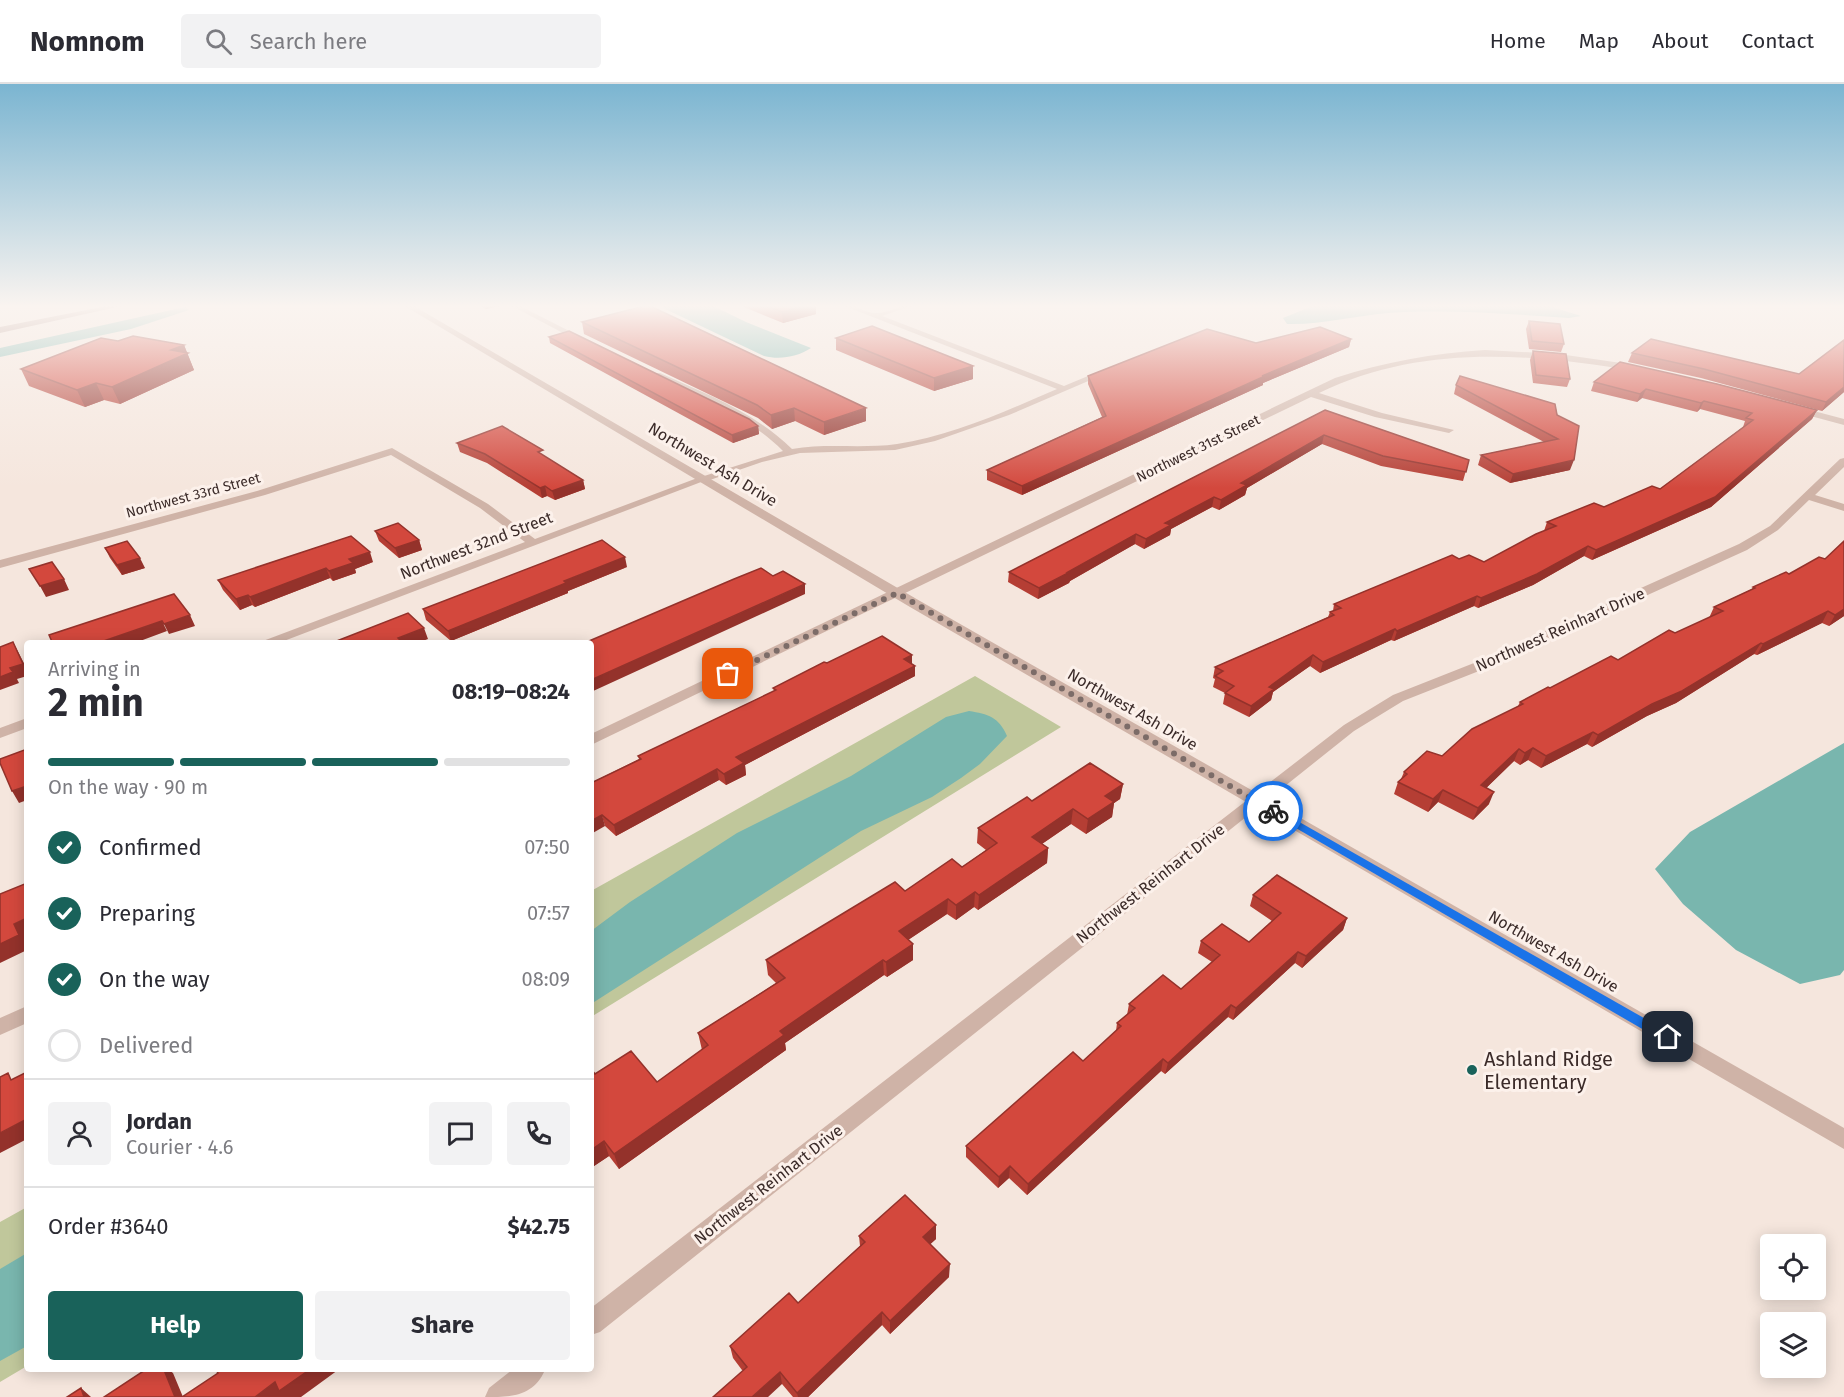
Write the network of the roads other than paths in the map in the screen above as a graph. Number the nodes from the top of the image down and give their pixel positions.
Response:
1 (512, 366) edge
2 (1005, 366) edge
3 (1375, 366) edge
4 (1623, 366) edge
5 (1113, 369) edge
6 (1647, 370) edge
7 (653, 373) edge
8 (1064, 389) junction
9 (1311, 393) junction
10 (1778, 405) edge
11 (1844, 422) edge
12 (1449, 430) dead end
13 (789, 452) junction
14 (1844, 461) edge
15 (704, 479) junction
16 (1807, 496) junction
17 (1844, 508) edge
18 (534, 543) junction
19 (0, 564) edge
20 (897, 593) junction
21 (272, 640) edge
22 (24, 724) edge
23 (0, 733) edge
24 (594, 739) edge
25 (1255, 800) junction
26 (24, 1015) edge
27 (0, 1027) edge
28 (1844, 1139) edge
29 (594, 1321) edge
30 (529, 1372) edge
31 (498, 1397) edge

1 - 15 street, Northwest Ash Drive
2 - 8 lane
3 - 9 street, Northwest 31st Street
4 - 6 street, Northwest 31st Street
5 - 8 lane
7 - 13 lane
8 - 13 lane
9 - 12 street
9 - 20 street, Northwest 31st Street
10 - 11 street
13 - 15 lane
14 - 16 street, Northwest Reinhart Drive
15 - 18 street, Northwest 32nd Street
15 - 20 street, Northwest Ash Drive
16 - 17 street
16 - 25 street, Northwest Reinhart Drive
18 - 19 street, Northwest 33rd Street
18 - 21 street, Northwest 32nd Street
20 - 24 street, Northwest 31st Street
20 - 25 street, Northwest Ash Drive
22 - 23 street
25 - 28 street, Northwest Ash Drive
25 - 29 street, Northwest Reinhart Drive
26 - 27 street
30 - 31 street

